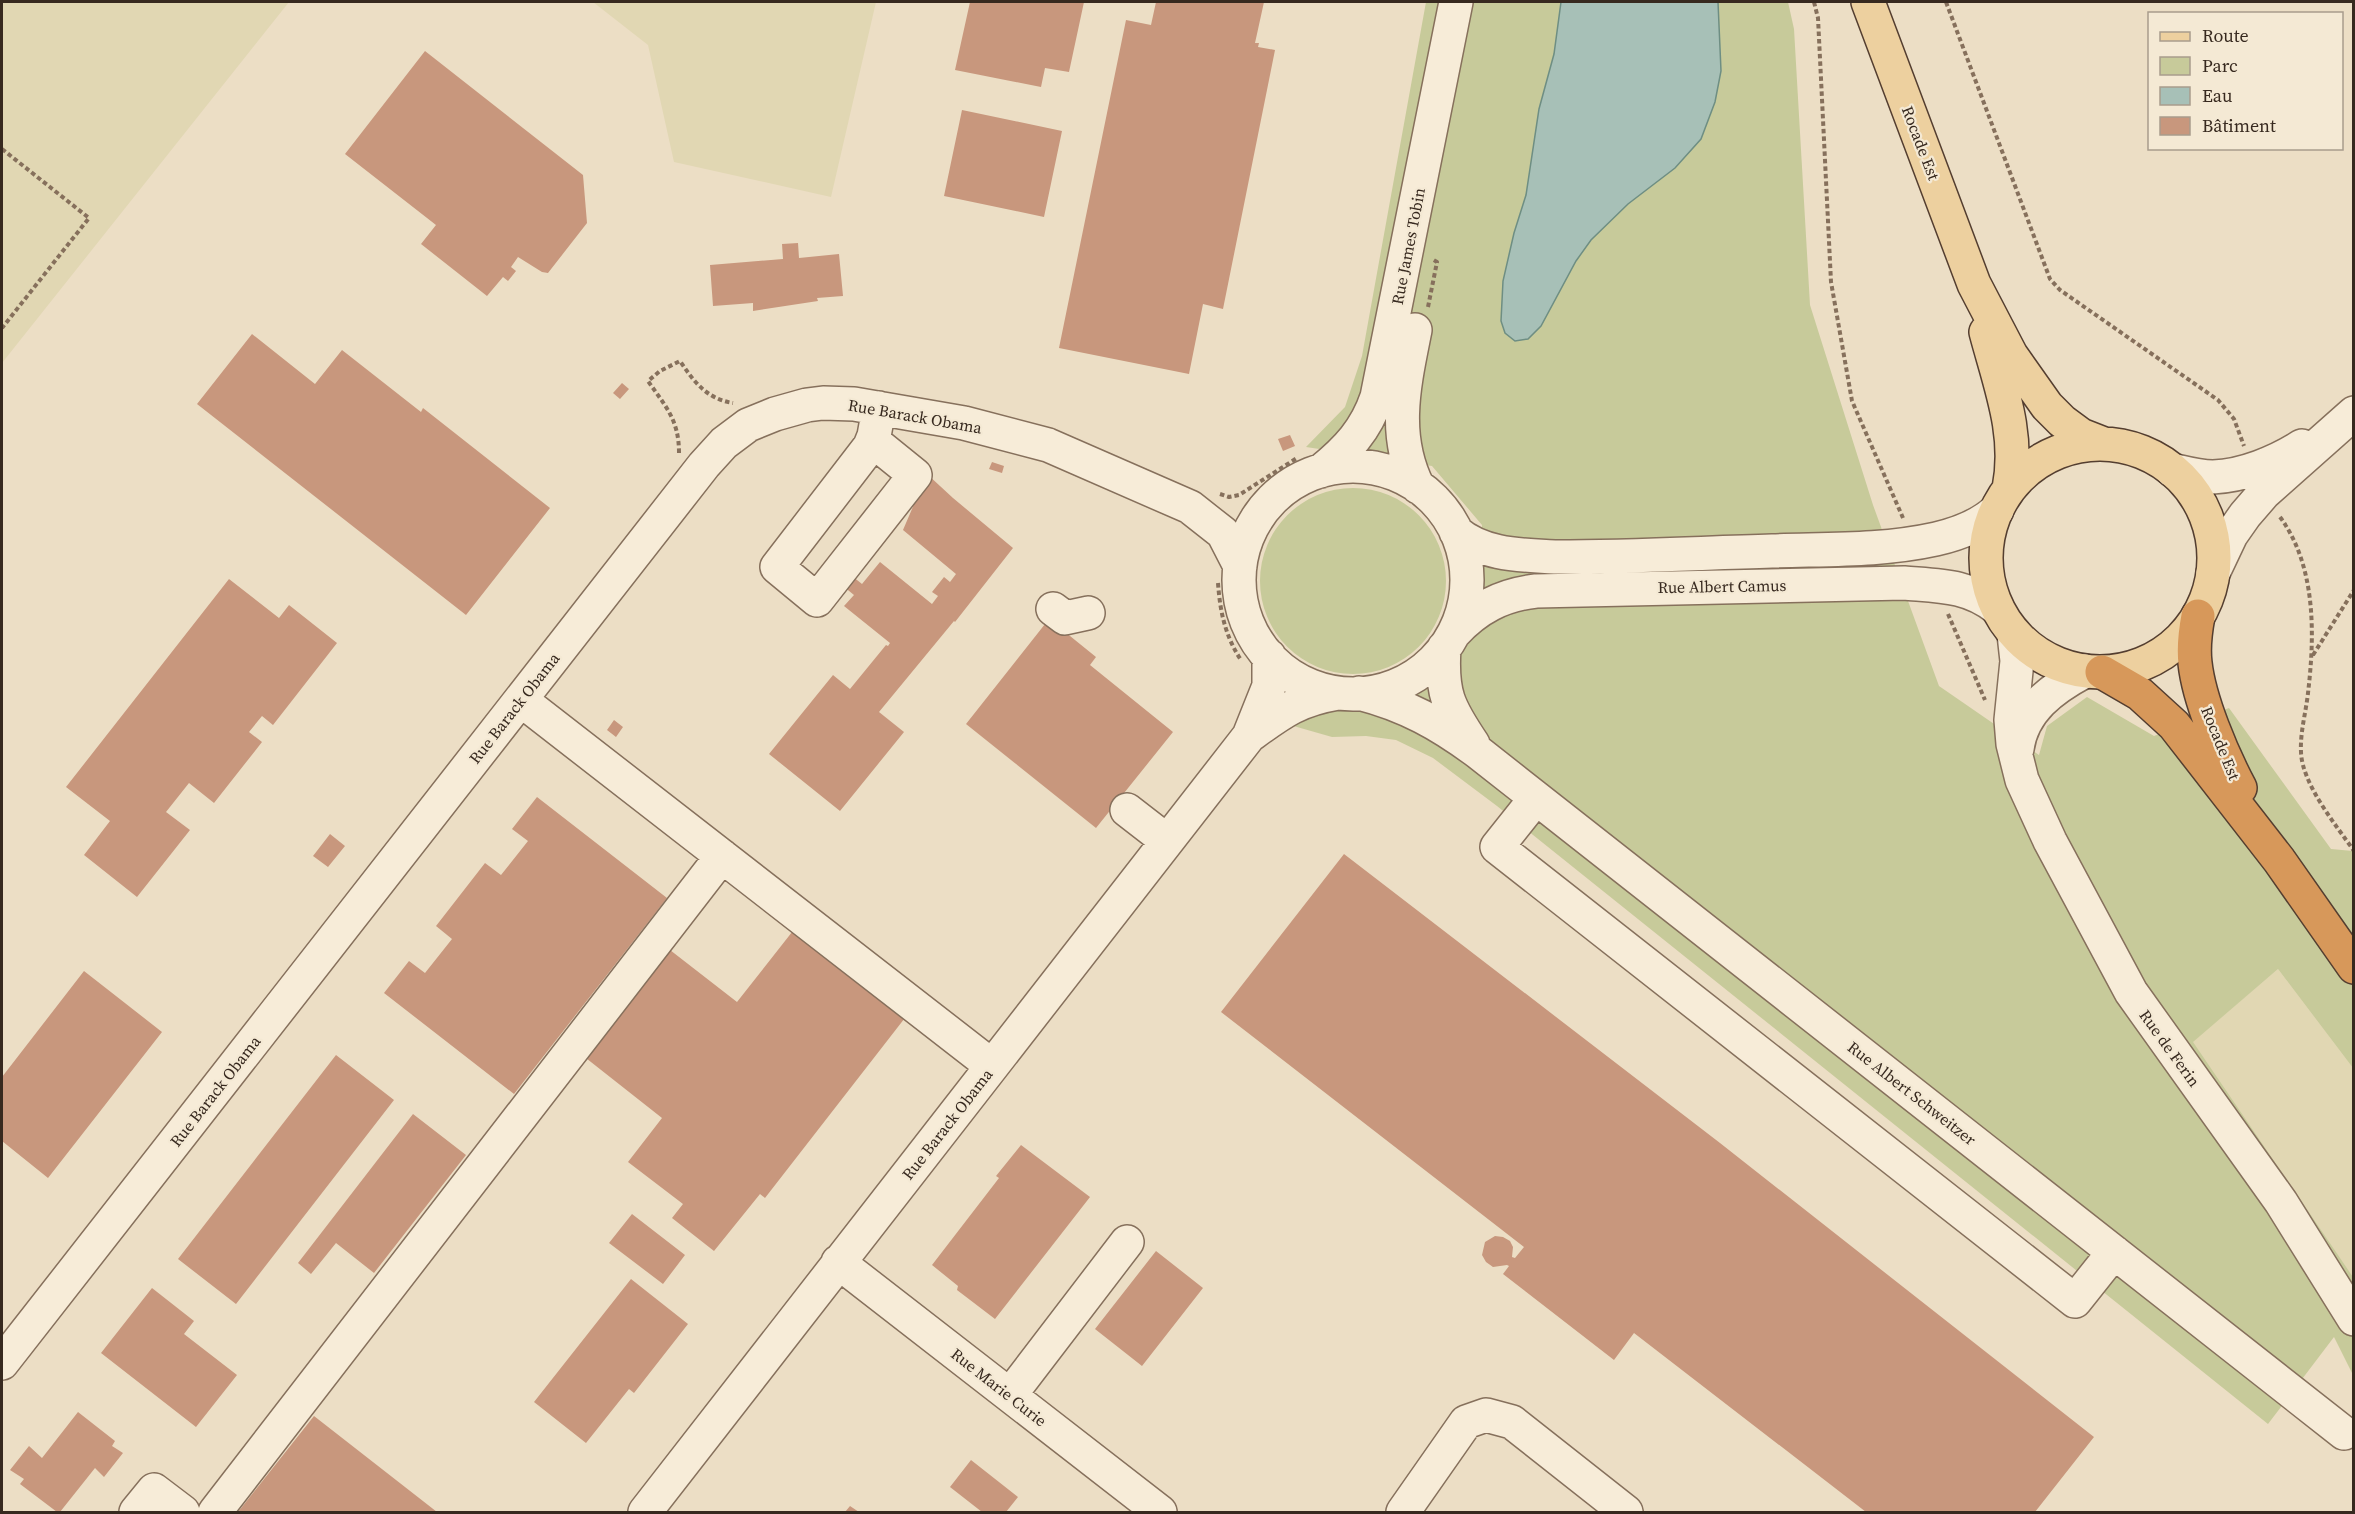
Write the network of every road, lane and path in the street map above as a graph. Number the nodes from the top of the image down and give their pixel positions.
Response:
1 (1456, 2) edge
2 (1479, 2) edge
3 (1814, 2) edge
4 (1868, 2) edge
5 (1946, 2) edge
6 (2, 149) edge
7 (1974, 284) junction
8 (2, 327) edge
9 (879, 408) junction
10 (2348, 418) edge
11 (873, 441) junction
12 (2104, 444) junction
13 (1310, 464) junction
14 (2172, 470) junction
15 (2259, 481) junction
16 (1429, 485) junction
17 (1204, 500) junction
18 (2003, 500) junction
19 (1264, 510) junction
20 (1460, 522) junction
21 (1912, 544) junction
22 (1229, 572) junction
23 (2213, 573) junction
24 (1929, 585) junction
25 (2354, 590) edge
26 (1053, 609) dead end
27 (1089, 613) dead end
28 (2198, 616) junction
29 (2006, 621) junction
30 (1449, 640) junction
31 (2312, 655) junction
32 (1258, 662) junction
33 (2094, 672) junction
34 (1350, 693) junction
35 (521, 700) junction
36 (1988, 706) dead end
37 (1249, 736) junction
38 (1479, 753) junction
39 (2017, 760) junction
40 (1536, 798) junction
41 (1127, 810) dead end
42 (1167, 841) junction
43 (2354, 851) edge
44 (722, 856) junction
45 (2279, 860) junction
46 (2354, 967) edge
47 (992, 1066) junction
48 (1127, 1242) dead end
49 (2114, 1252) junction
50 (838, 1262) junction
51 (2354, 1319) edge
52 (2, 1363) edge
53 (1010, 1395) junction
54 (2344, 1433) dead end
55 (136, 1512) edge
56 (183, 1512) edge
57 (215, 1512) edge
58 (645, 1512) edge
59 (1160, 1512) edge
60 (1403, 1512) edge
61 (1626, 1512) edge

1 - 13 street, Rue James Tobin
2 - 16 street, Rue James Tobin
3 - 21 path
4 - 7 main road, Rocade Est
5 - 15 path
6 - 8 path
7 - 12 main road, Rocade Est
7 - 18 main road, Rocade Est
9 - 11 street
9 - 17 street, Rue Barack Obama
9 - 35 street, Rue Barack Obama
10 - 15 street
11 - 11 street
12 - 14 main road
12 - 18 main road
13 - 16 street
13 - 17 path
13 - 19 street
14 - 15 street
14 - 23 main road
15 - 23 street
15 - 31 path
16 - 20 path
16 - 20 street
17 - 19 street, Rue Barack Obama
17 - 22 street, Rue Barack Obama
18 - 21 street, Rue Albert Camus
18 - 29 main road, Rocade Est
19 - 22 street
20 - 21 street, Rue Albert Camus
20 - 30 street
22 - 32 street, Rue Albert Schweitzer
22 - 32 path
23 - 28 main road
24 - 29 street, Rue Albert Camus
24 - 30 street, Rue Albert Camus
24 - 36 path
25 - 31 path
26 - 27 street
28 - 33 main road
28 - 45 highway, Rocade Est
29 - 33 main road
29 - 39 street, Rue de Ferin
30 - 34 street, Rue Albert Camus
30 - 38 street, Rue Albert Schweitzer
31 - 43 path
32 - 34 street, Rue Albert Schweitzer
32 - 37 street, Rue Barack Obama
33 - 39 street, Rue de Ferin
33 - 45 highway, Rocade Est
34 - 37 street, Rue Barack Obama
34 - 38 street, Rue Albert Schweitzer
35 - 44 street
35 - 52 street, Rue Barack Obama
37 - 42 street, Rue Barack Obama
38 - 40 street, Rue Albert Schweitzer
39 - 51 street, Rue de Ferin
40 - 49 street, Rue Albert Schweitzer
40 - 49 street
41 - 42 street
42 - 47 street, Rue Barack Obama
44 - 47 street
44 - 57 street
45 - 46 highway, Rocade Est
47 - 50 street, Rue Barack Obama
48 - 53 street
49 - 54 street, Rue Albert Schweitzer
50 - 53 street, Rue Marie Curie
50 - 58 street, Rue Barack Obama
53 - 59 street, Rue Marie Curie
55 - 56 street
60 - 61 street

